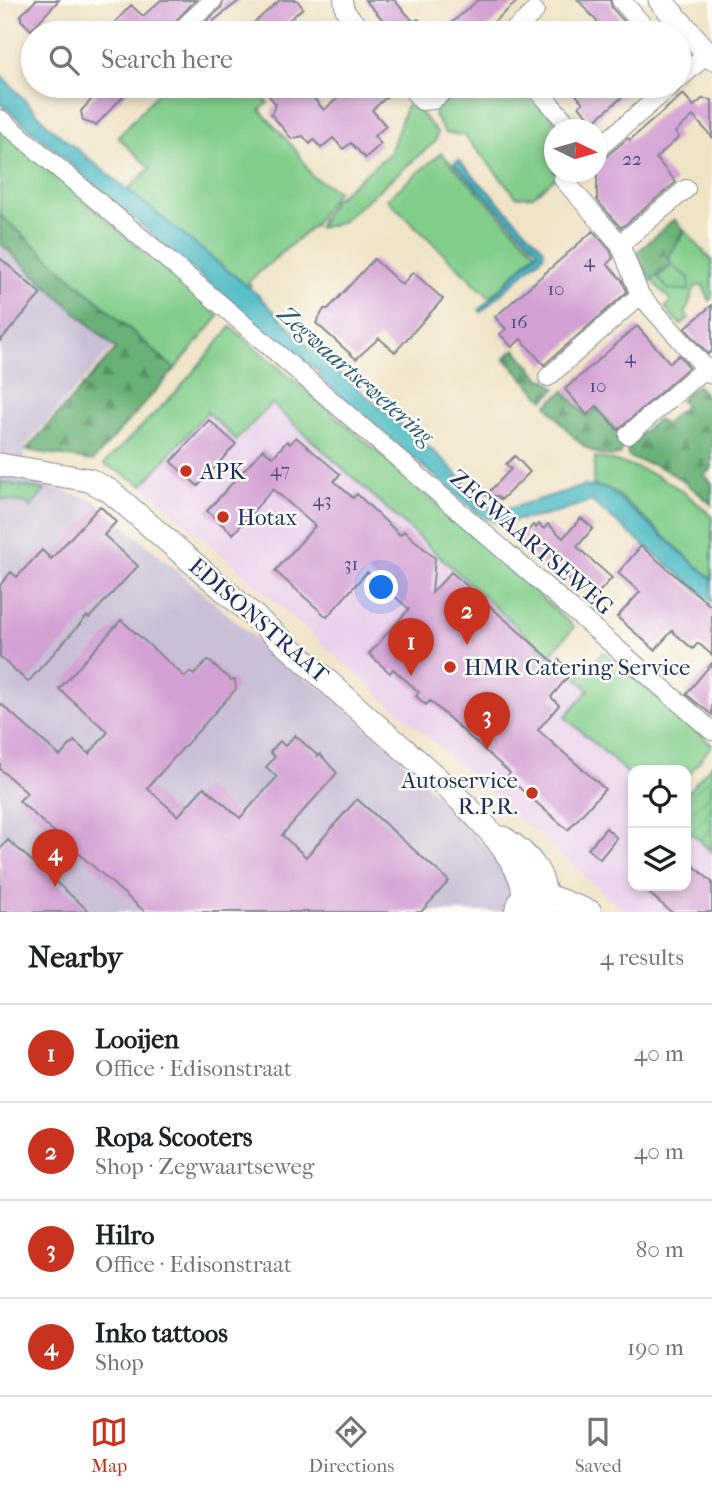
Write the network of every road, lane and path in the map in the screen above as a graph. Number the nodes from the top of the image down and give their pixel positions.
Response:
1 (213, 0) edge
2 (343, 0) edge
3 (621, 0) edge
4 (660, 0) edge
5 (535, 11) dead end
6 (190, 21) edge
7 (354, 21) edge
8 (524, 21) edge
9 (639, 21) edge
10 (679, 21) edge
11 (691, 35) edge
12 (709, 55) edge
13 (691, 66) edge
14 (545, 98) edge
15 (657, 98) edge
16 (0, 119) edge
17 (563, 119) edge
18 (607, 141) edge
19 (566, 182) edge
20 (686, 189) dead end
21 (620, 244) junction
22 (640, 295) junction
23 (709, 372) edge
24 (548, 377) dead end
25 (628, 435) dead end
26 (0, 465) edge
27 (712, 731) edge
28 (536, 906) edge
29 (590, 912) edge

1 - 6 street
2 - 7 street
3 - 9 street
4 - 10 street
5 - 8 street
11 - 12 street
12 - 13 street
14 - 17 street
15 - 18 street
16 - 27 street, ZEGWAARTSEWEG
19 - 21 street
20 - 21 street
21 - 22 street
22 - 23 street
22 - 24 street
23 - 25 street
26 - 28 street, EDISONSTRAAT
28 - 29 street, EDISONSTRAAT

